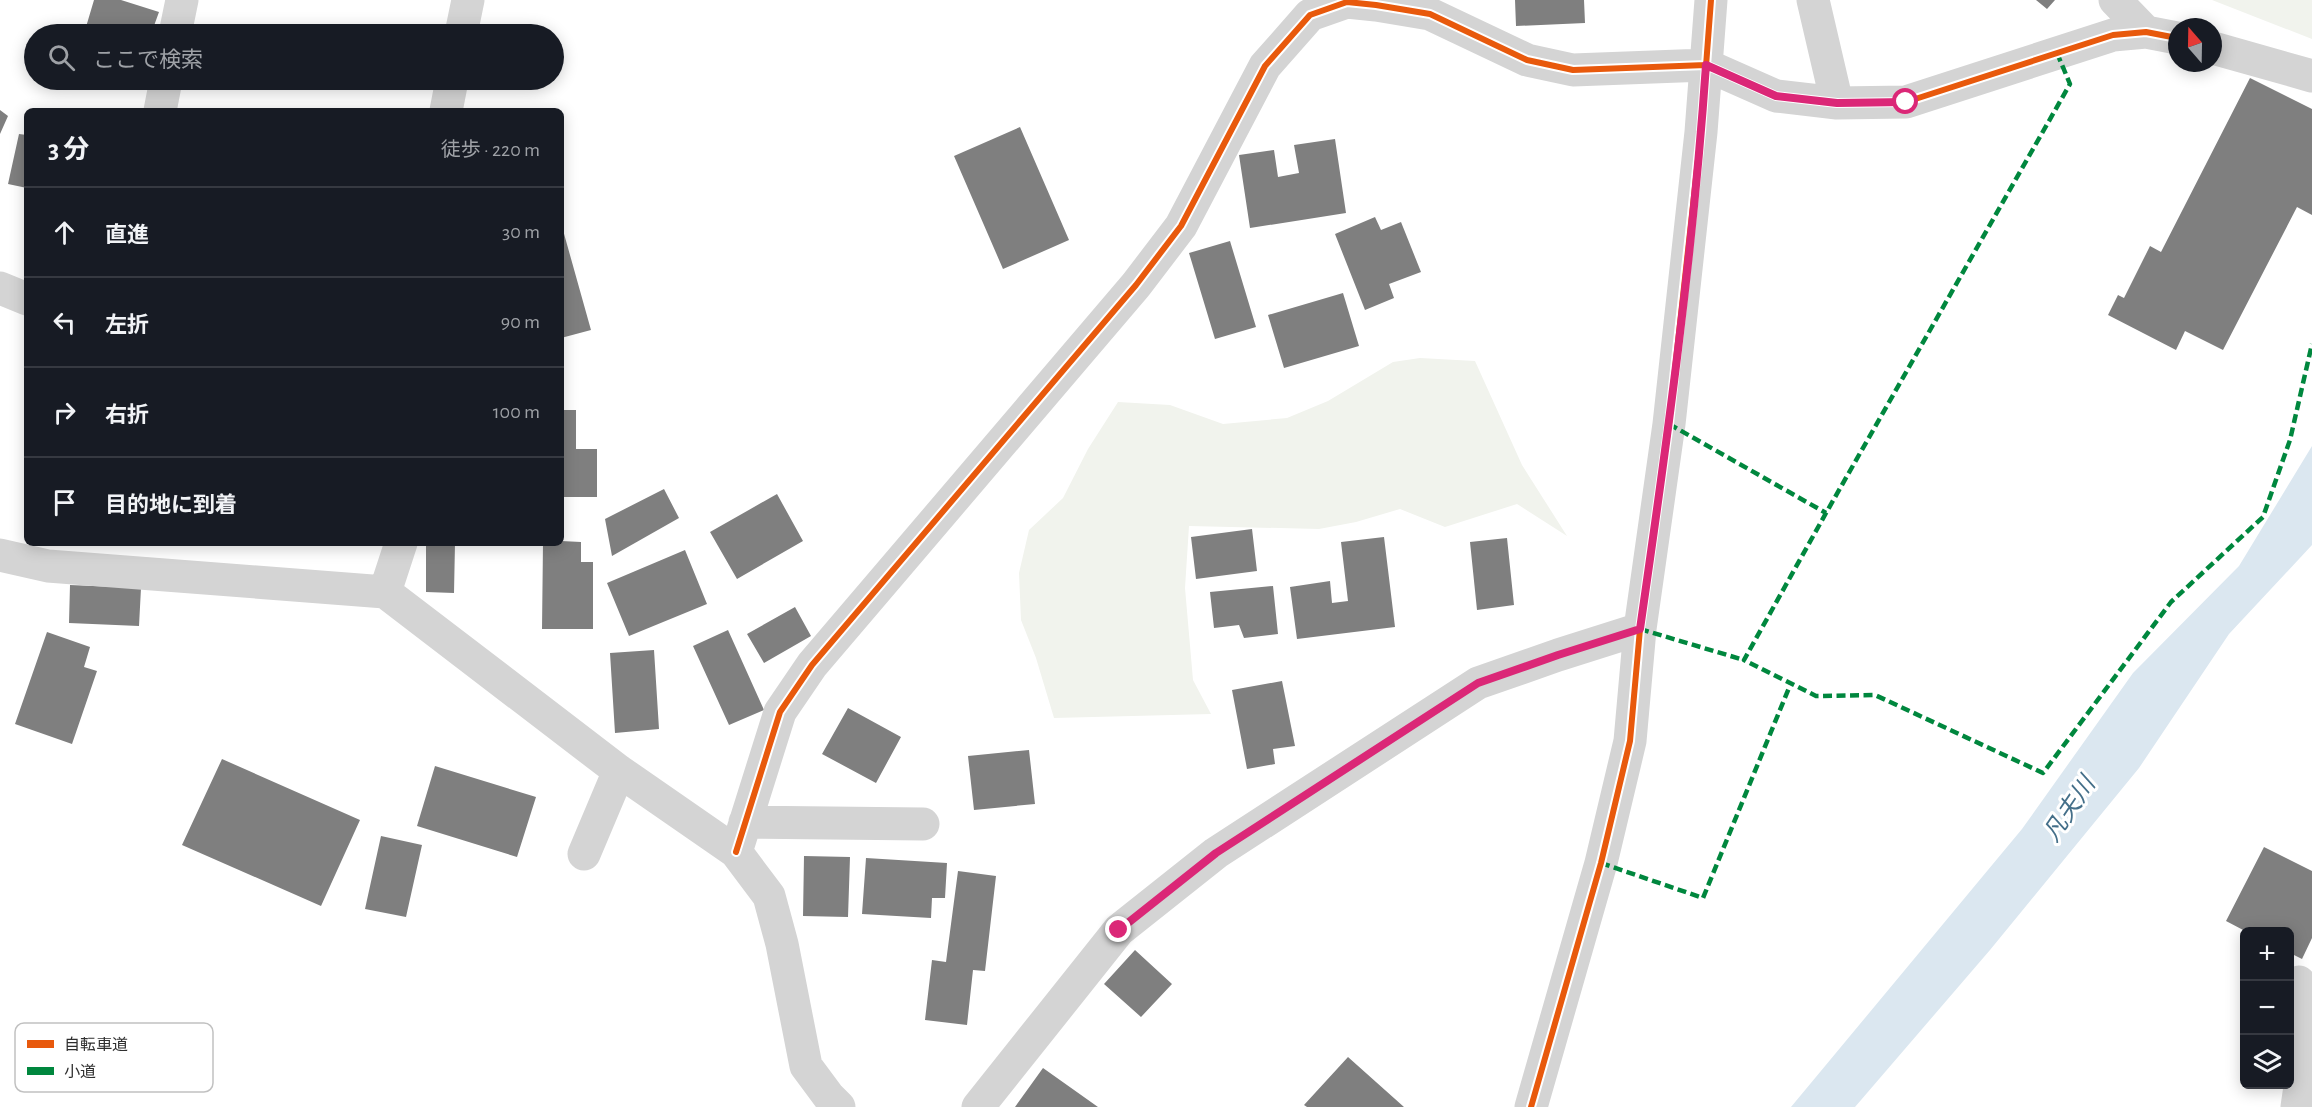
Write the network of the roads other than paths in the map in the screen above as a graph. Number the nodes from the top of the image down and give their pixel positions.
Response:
1 (182, 0) edge
2 (468, 0) edge
3 (1711, 0) edge
4 (1813, 0) edge
5 (2115, 0) edge
6 (1346, 1) edge
7 (177, 24) edge
8 (463, 24) edge
9 (2162, 35) edge
10 (2222, 51) edge
11 (1706, 65) junction
12 (2312, 76) edge
13 (164, 90) edge
14 (450, 90) edge
15 (1837, 103) junction
16 (161, 108) edge
17 (447, 108) edge
18 (0, 288) edge
19 (24, 298) edge
20 (400, 546) edge
21 (0, 555) edge
22 (50, 555) edge
23 (385, 591) junction
24 (1640, 629) junction
25 (619, 771) junction
26 (923, 824) dead end
27 (740, 837) junction
28 (584, 854) dead end
29 (2299, 982) dead end
30 (828, 1104) edge
31 (978, 1107) edge
32 (1531, 1107) edge
33 (2297, 1107) edge

1 - 7 street
2 - 8 street
3 - 11 street
4 - 15 street
5 - 9 street
6 - 11 street
6 - 27 street
9 - 15 street
10 - 12 street
11 - 15 street
11 - 24 street
13 - 16 street
14 - 17 street
18 - 19 street
20 - 23 street
21 - 22 street
22 - 23 street
23 - 25 street
24 - 31 street
24 - 32 street
25 - 27 street
25 - 28 street
26 - 27 street
27 - 30 street
29 - 33 street

